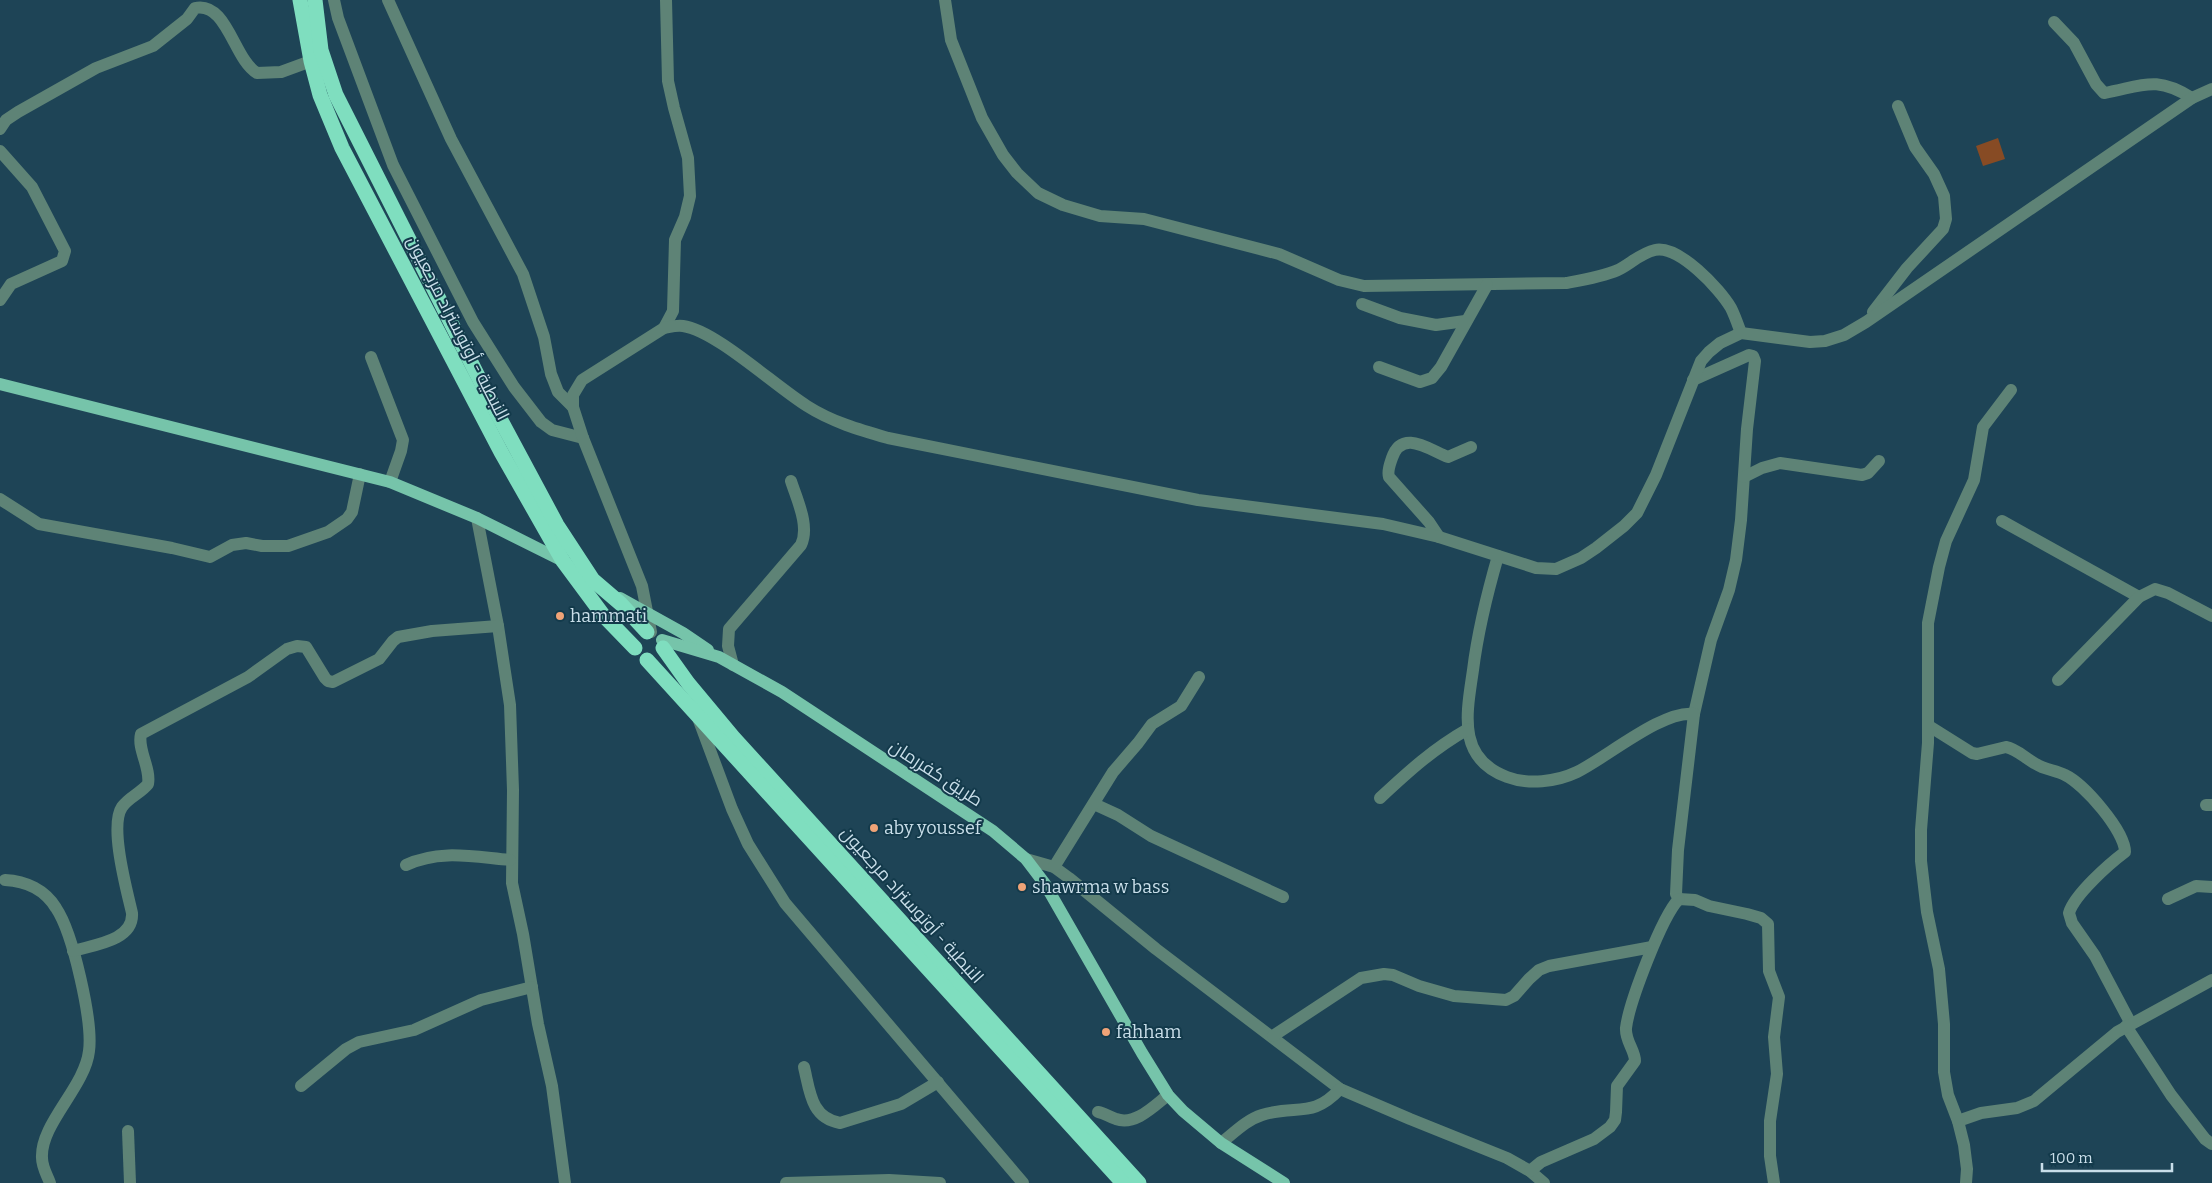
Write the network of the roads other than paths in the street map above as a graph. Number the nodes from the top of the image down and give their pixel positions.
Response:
1 (300, 0) edge
2 (315, 0) edge
3 (334, 0) edge
4 (388, 0) edge
5 (666, 0) edge
6 (945, 0) edge
7 (199, 3) edge
8 (2054, 22) dead end
9 (311, 60) junction
10 (2212, 89) edge
11 (2192, 98) junction
12 (1898, 106) dead end
13 (0, 130) edge
14 (0, 151) edge
15 (1487, 285) junction
16 (0, 300) edge
17 (1362, 304) dead end
18 (1465, 321) junction
19 (473, 322) junction
20 (1866, 322) junction
21 (664, 328) junction
22 (455, 331) junction
23 (1741, 333) junction
24 (371, 356) dead end
25 (1379, 368) dead end
26 (1694, 380) junction
27 (0, 384) edge
28 (2010, 390) dead end
29 (573, 407) junction
30 (583, 438) junction
31 (1470, 447) dead end
32 (1879, 461) dead end
33 (360, 474) junction
34 (1744, 477) junction
35 (791, 481) dead end
36 (390, 482) junction
37 (0, 499) edge
38 (477, 518) junction
39 (2002, 521) dead end
40 (1439, 537) junction
41 (1498, 556) junction
42 (562, 561) junction
43 (599, 585) junction
44 (2139, 597) junction
45 (649, 616) junction
46 (2212, 616) edge
47 (498, 626) junction
48 (656, 638) junction
49 (635, 648) junction
50 (718, 657) junction
51 (646, 660) junction
52 (733, 665) junction
53 (1199, 677) dead end
54 (2058, 680) dead end
55 (1694, 714) junction
56 (697, 715) junction
57 (1929, 726) junction
58 (1468, 729) junction
59 (1380, 798) dead end
60 (1094, 804) junction
61 (1026, 859) junction
62 (510, 860) junction
63 (406, 865) dead end
64 (1054, 867) junction
65 (5, 880) dead end
66 (2212, 887) edge
67 (1283, 897) dead end
68 (1679, 899) junction
69 (2168, 899) dead end
70 (1652, 948) junction
71 (73, 951) junction
72 (2212, 980) edge
73 (532, 987) junction
74 (2129, 1025) junction
75 (1273, 1036) junction
76 (804, 1067) dead end
77 (938, 1082) junction
78 (301, 1086) dead end
79 (1340, 1089) junction
80 (1168, 1095) junction
81 (1098, 1112) dead end
82 (1958, 1122) junction
83 (128, 1131) dead end
84 (1221, 1143) junction
85 (2212, 1144) edge
86 (1530, 1171) junction
87 (850, 1182) edge
88 (50, 1183) edge
89 (130, 1183) edge
90 (565, 1183) edge
91 (786, 1183) edge
92 (940, 1183) edge
93 (1023, 1183) edge
94 (1123, 1183) edge
95 (1140, 1183) edge
96 (1284, 1183) edge
97 (1544, 1183) edge
98 (1774, 1183) edge
99 (1966, 1183) edge

1 - 9 highway, النبطية - أوتوستراد مرجعيون
2 - 22 highway, النبطية - أوتوستراد مرجعيون
3 - 19 street
4 - 29 street
5 - 21 street
6 - 15 street
7 - 9 street
7 - 13 street
8 - 11 street
9 - 42 highway, النبطية - أوتوستراد مرجعيون
10 - 11 street
11 - 20 street
12 - 20 street
14 - 16 street
15 - 18 street
15 - 23 street
17 - 18 street
18 - 25 street
19 - 22 street
19 - 30 street
20 - 23 street
21 - 29 street
21 - 40 street
22 - 43 highway, النبطية - أوتوستراد مرجعيون
23 - 26 street
24 - 36 street
26 - 34 street
26 - 41 street
27 - 33 main road
28 - 57 street
29 - 30 street
30 - 45 street
31 - 40 street
32 - 34 street
33 - 36 main road
33 - 37 street
34 - 55 street
35 - 52 street
36 - 38 main road
38 - 42 main road
38 - 47 street
39 - 44 street
40 - 41 street
41 - 58 street
42 - 43 main road
42 - 49 highway, النبطية - أوتوستراد مرجعيون
43 - 45 main road
43 - 48 highway, النبطية - أوتوستراد مرجعيون
44 - 46 street
44 - 54 street
45 - 48 street
45 - 50 main road
47 - 62 street
47 - 71 street
48 - 49 highway
48 - 50 main road, طريق كفررمان
48 - 51 highway
48 - 95 highway, النبطية - أوتوستراد مرجعيون
49 - 51 highway, النبطية - أوتوستراد مرجعيون
50 - 52 main road, طريق كفررمان
51 - 56 highway, النبطية - أوتوستراد مرجعيون
52 - 61 main road, طريق كفررمان
53 - 60 street
55 - 58 street
55 - 68 street
56 - 77 street
56 - 94 highway, النبطية - أوتوستراد مرجعيون
57 - 74 street
57 - 82 street
58 - 59 street
60 - 64 street
60 - 67 street
61 - 64 street
61 - 80 main road, طريق كفررمان
62 - 63 street
62 - 73 street
64 - 75 street
65 - 71 street
66 - 69 street
68 - 70 street
68 - 98 street
70 - 75 street
70 - 86 street
71 - 88 street
72 - 74 street
73 - 78 street
73 - 90 street
74 - 82 street
74 - 85 street
75 - 79 street
76 - 77 street
77 - 93 street
79 - 84 street
79 - 86 street
80 - 81 street
80 - 84 main road, طريق كفررمان
82 - 99 street
83 - 89 street
84 - 96 main road, طريق كفررمان
86 - 97 street
87 - 91 street
87 - 92 street

